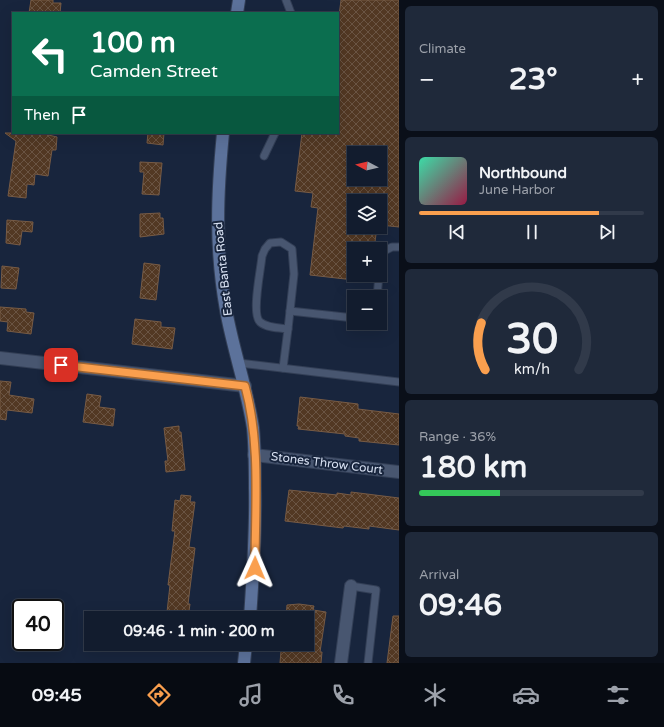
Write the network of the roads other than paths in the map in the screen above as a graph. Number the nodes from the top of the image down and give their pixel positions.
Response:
1 (238, 0) edge
2 (286, 0) edge
3 (237, 12) edge
4 (291, 12) edge
5 (224, 134) edge
6 (275, 134) edge
7 (264, 156) dead end
8 (399, 247) edge
9 (387, 250) edge
10 (290, 311) junction
11 (347, 317) edge
12 (288, 329) junction
13 (0, 358) edge
14 (239, 363) junction
15 (283, 368) junction
16 (399, 382) edge
17 (245, 386) junction
18 (254, 455) junction
19 (399, 472) edge
20 (351, 586) joint
21 (251, 611) edge
22 (245, 651) edge
23 (244, 663) edge
24 (341, 663) edge
25 (368, 663) edge

1 - 3 street
2 - 4 lane
5 - 14 street, East Banta Road
6 - 7 lane
8 - 9 lane
10 - 11 lane
10 - 12 lane
10 - 12 lane
12 - 15 lane
13 - 17 street
14 - 15 lane
14 - 17 street, East Banta Road
15 - 16 lane
17 - 18 street, East Banta Road
18 - 19 street, Stones Throw Court
18 - 21 street, East Banta Road
20 - 24 street
20 - 25 lane
22 - 23 street

